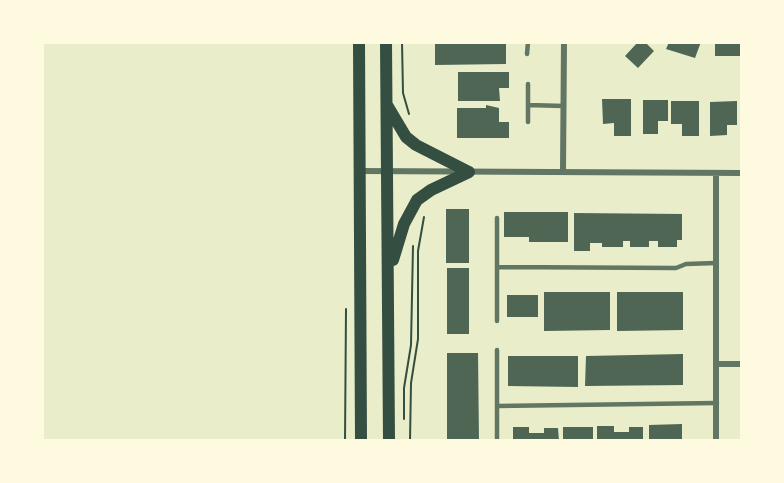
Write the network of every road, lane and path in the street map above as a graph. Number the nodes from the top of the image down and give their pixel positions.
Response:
1 (358, 42) edge
2 (386, 42) edge
3 (402, 42) edge
4 (528, 42) edge
5 (564, 42) edge
6 (527, 54) dead end
7 (528, 84) dead end
8 (387, 104) junction
9 (528, 105) junction
10 (564, 106) junction
11 (411, 119) dead end
12 (528, 122) dead end
13 (360, 171) junction
14 (388, 171) junction
15 (563, 171) junction
16 (469, 172) junction
17 (716, 173) junction
18 (742, 173) edge
19 (425, 212) dead end
20 (421, 214) dead end
21 (496, 218) dead end
22 (417, 222) dead end
23 (413, 244) dead end
24 (716, 263) junction
25 (496, 267) junction
26 (389, 273) junction
27 (496, 321) dead end
28 (497, 350) dead end
29 (717, 364) junction
30 (742, 364) edge
31 (717, 403) junction
32 (497, 406) junction
33 (404, 423) dead end
34 (361, 441) edge
35 (389, 441) edge
36 (410, 441) edge
37 (497, 441) edge
38 (716, 441) edge

1 - 13 main road
2 - 8 main road
3 - 11 path
4 - 6 lane
5 - 10 street
7 - 9 lane
8 - 14 main road
8 - 16 main road
9 - 10 lane
9 - 12 lane
10 - 15 street
13 - 14 street
13 - 34 main road
14 - 16 street
14 - 26 main road
15 - 16 street
15 - 17 street
16 - 26 main road
17 - 18 street
17 - 24 street
19 - 36 path
20 - 22 path
21 - 25 lane
23 - 33 path
24 - 25 lane
24 - 29 street
25 - 27 lane
26 - 35 main road
28 - 32 lane
29 - 30 street
29 - 31 street
31 - 32 lane
31 - 38 street
32 - 37 lane

